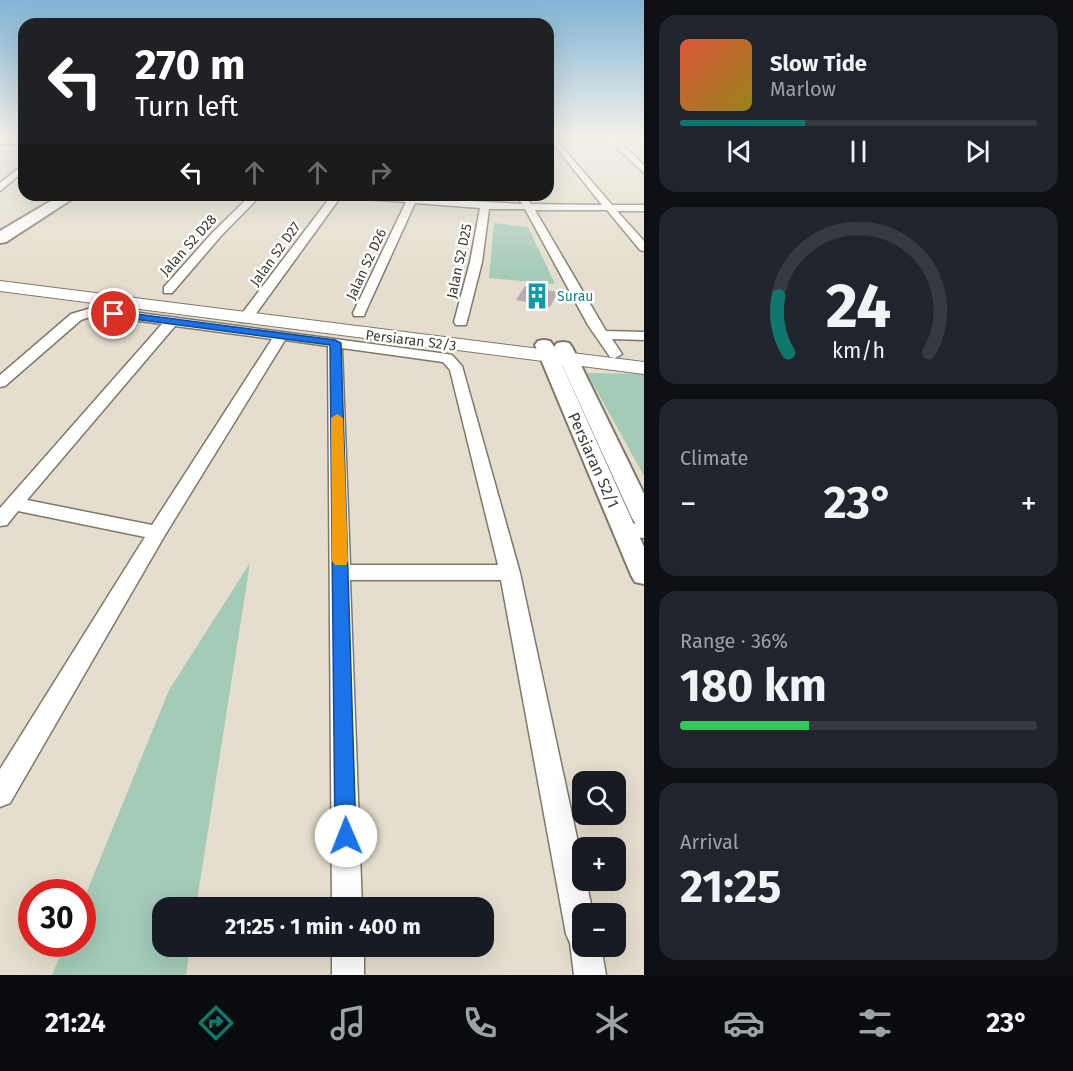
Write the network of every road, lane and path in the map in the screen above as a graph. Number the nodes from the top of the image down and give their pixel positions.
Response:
1 (587, 182) edge
2 (44, 201) edge
3 (60, 201) edge
4 (250, 201) edge
5 (333, 201) edge
6 (412, 201) edge
7 (440, 201) edge
8 (525, 201) edge
9 (486, 206) junction
10 (529, 207) junction
11 (609, 208) junction
12 (644, 208) edge
13 (0, 227) edge
14 (0, 238) edge
15 (644, 248) edge
16 (0, 278) edge
17 (0, 286) edge
18 (168, 290) dead end
19 (251, 310) junction
20 (359, 313) dead end
21 (172, 321) junction
22 (461, 322) dead end
23 (598, 330) junction
24 (281, 336) junction
25 (644, 336) edge
26 (335, 343) junction
27 (556, 352) junction
28 (615, 354) junction
29 (644, 357) edge
30 (644, 368) edge
31 (0, 383) edge
32 (14, 504) junction
33 (644, 518) edge
34 (0, 520) edge
35 (634, 530) edge
36 (157, 533) junction
37 (340, 572) junction
38 (510, 573) junction
39 (644, 575) edge
40 (0, 794) edge
41 (347, 897) edge
42 (576, 903) edge
43 (348, 957) edge
44 (587, 957) edge
45 (348, 975) edge
46 (590, 975) edge

1 - 11 street
2 - 13 main road
3 - 14 main road
4 - 18 street, Jalan S2 D28
5 - 19 street, Jalan S2 D27
6 - 20 street, Jalan S2 D26
7 - 9 street
8 - 10 street
9 - 10 street
9 - 22 street, Jalan S2 D25
10 - 11 street
10 - 23 street
11 - 12 street
11 - 15 street
16 - 19 main road
17 - 19 main road, Persiaran S2/3
19 - 27 main road, Persiaran S2/3
21 - 24 street
21 - 31 street
21 - 32 street
23 - 25 street
23 - 28 street
24 - 26 street
24 - 36 street
26 - 37 street
26 - 38 street
27 - 28 main road
27 - 30 main road, Persiaran S2/3
27 - 33 street, Persiaran S2/1
27 - 35 street, Persiaran S2/1
28 - 29 main road
32 - 34 street
32 - 36 street
35 - 39 street, Persiaran S2/1
36 - 40 street
37 - 38 street
37 - 41 street
38 - 42 street
43 - 45 street
44 - 46 street

